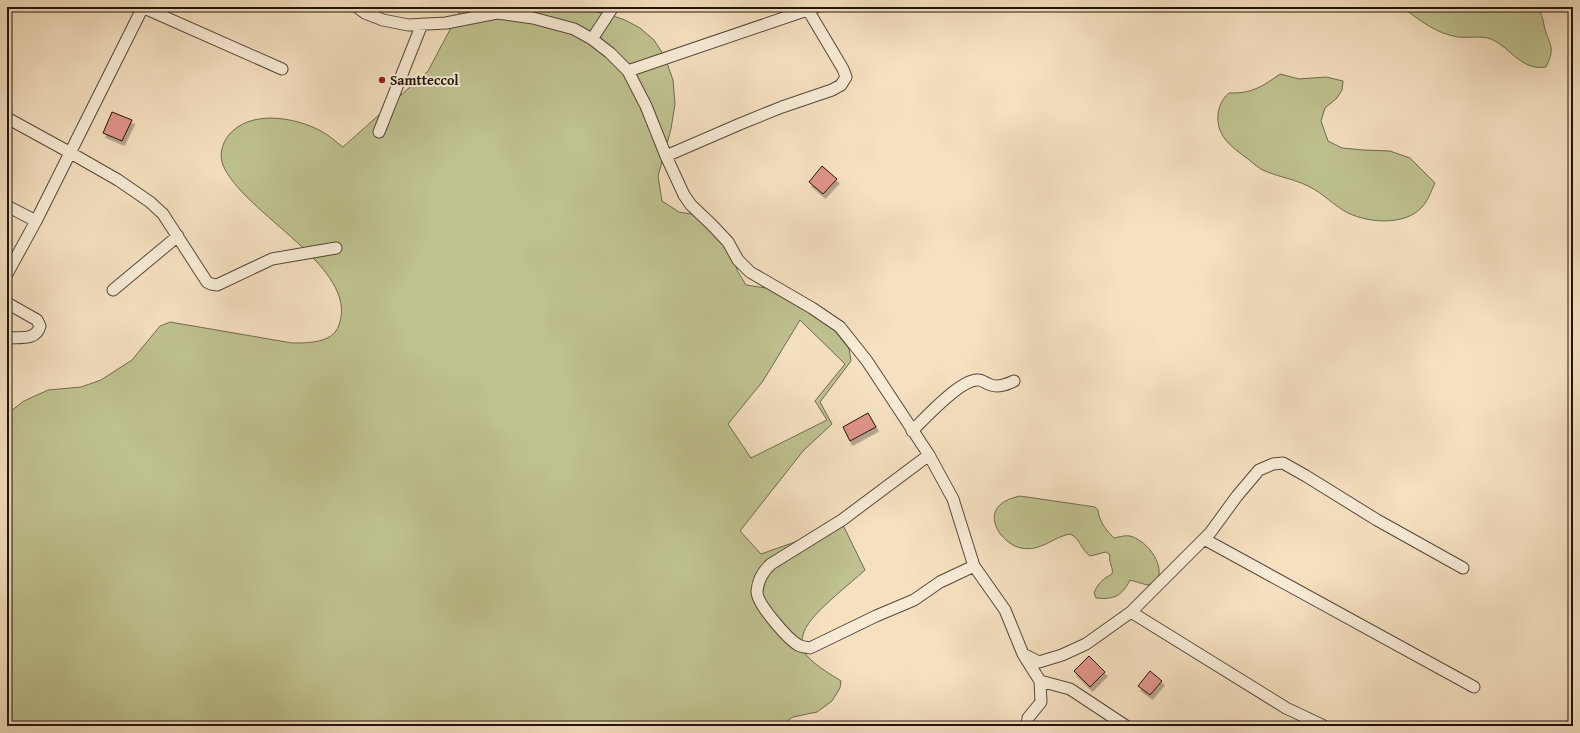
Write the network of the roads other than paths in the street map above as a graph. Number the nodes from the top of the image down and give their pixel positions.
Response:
1 (143, 7) edge
2 (357, 7) edge
3 (613, 7) edge
4 (812, 8) edge
5 (422, 24) junction
6 (592, 39) junction
7 (282, 69) dead end
8 (628, 71) junction
9 (7, 118) edge
10 (379, 132) dead end
11 (69, 152) junction
12 (666, 156) junction
13 (7, 206) edge
14 (36, 221) junction
15 (178, 236) junction
16 (336, 248) dead end
17 (7, 274) edge
18 (113, 290) dead end
19 (7, 303) edge
20 (7, 338) edge
21 (1014, 381) dead end
22 (912, 431) junction
23 (929, 455) junction
24 (1204, 539) junction
25 (974, 566) junction
26 (1464, 568) dead end
27 (1131, 612) junction
28 (1023, 654) junction
29 (1040, 681) junction
30 (1474, 687) dead end
31 (1027, 726) edge
32 (1126, 726) edge
33 (1324, 726) edge

1 - 7 street
1 - 11 street
2 - 5 street
3 - 6 street
4 - 8 street
4 - 12 street
5 - 6 street
5 - 10 street
6 - 8 street
8 - 12 street
9 - 11 street
11 - 14 street
11 - 15 street
12 - 22 street
13 - 14 street
14 - 17 street
15 - 16 street
15 - 18 street
19 - 20 street
21 - 22 street
22 - 23 street
23 - 25 street
23 - 25 street
24 - 26 street
24 - 27 street
24 - 30 street
25 - 28 street
27 - 28 street
27 - 33 street
28 - 29 street
29 - 31 street
29 - 32 street

